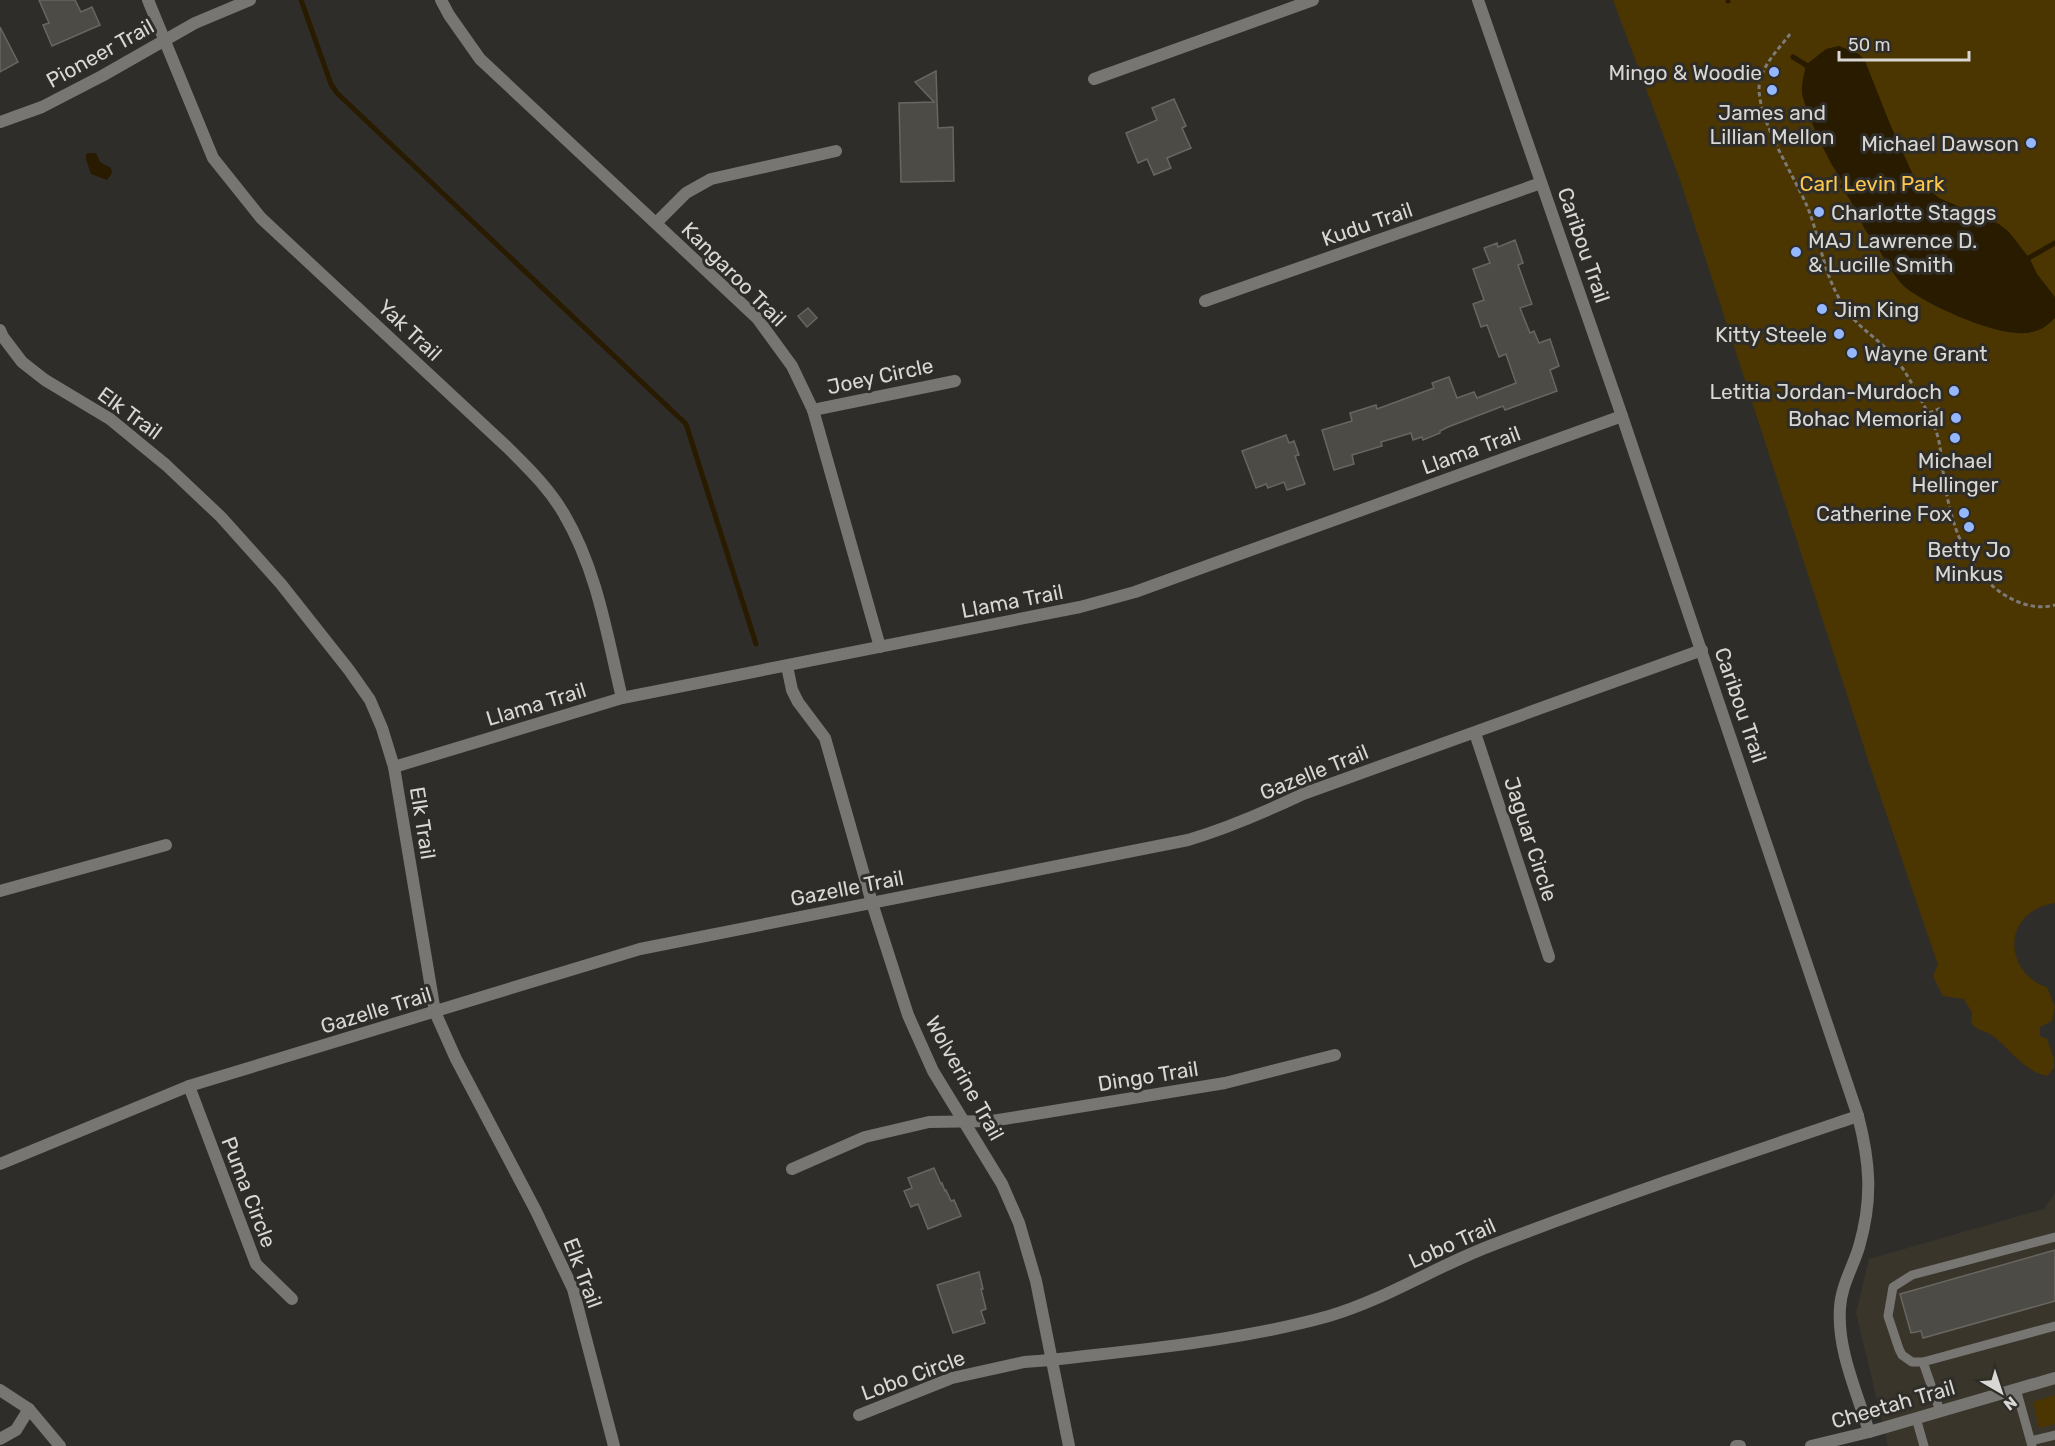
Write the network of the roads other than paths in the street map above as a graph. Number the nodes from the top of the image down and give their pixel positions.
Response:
1 (148, 0) edge
2 (250, 0) edge
3 (441, 0) edge
4 (1313, 0) edge
5 (1478, 0) edge
6 (164, 40) junction
7 (1094, 79) dead end
8 (0, 122) edge
9 (836, 151) dead end
10 (1541, 183) junction
11 (656, 223) junction
12 (1205, 301) dead end
13 (0, 330) edge
14 (956, 381) dead end
15 (813, 410) junction
16 (1622, 416) junction
17 (880, 647) junction
18 (1702, 650) junction
19 (786, 666) junction
20 (622, 698) junction
21 (1475, 733) junction
22 (394, 767) junction
23 (166, 845) dead end
24 (0, 891) edge
25 (872, 903) junction
26 (1549, 957) dead end
27 (435, 1012) junction
28 (1335, 1055) dead end
29 (189, 1086) junction
30 (1858, 1116) junction
31 (966, 1122) junction
32 (0, 1164) edge
33 (792, 1169) dead end
34 (2055, 1237) edge
35 (292, 1299) dead end
36 (2055, 1326) edge
37 (1051, 1360) junction
38 (1923, 1362) junction
39 (2055, 1378) edge
40 (2016, 1389) junction
41 (0, 1390) edge
42 (29, 1409) junction
43 (1940, 1411) junction
44 (859, 1415) dead end
45 (1916, 1418) junction
46 (1869, 1432) junction
47 (2055, 1435) edge
48 (0, 1439) edge
49 (2031, 1444) edge
50 (60, 1446) edge
51 (614, 1446) edge
52 (1069, 1446) edge
53 (1811, 1446) edge
54 (1924, 1446) edge

1 - 6 street, Yak Trail
2 - 6 street, Pioneer Trail
3 - 11 street, Kangaroo Trail
4 - 7 street
5 - 10 street, Caribou Trail
6 - 8 street, Pioneer Trail
6 - 20 street, Yak Trail
9 - 11 street
10 - 12 street, Kudu Trail
10 - 16 street, Caribou Trail
11 - 15 street, Kangaroo Trail
13 - 22 street, Elk Trail
14 - 15 street, Joey Circle
15 - 17 street, Kangaroo Trail
16 - 17 street, Llama Trail
16 - 18 street, Caribou Trail
17 - 19 street, Llama Trail
18 - 21 street, Gazelle Trail
18 - 30 street, Caribou Trail
19 - 20 street, Llama Trail
19 - 25 street, Wolverine Trail
20 - 22 street, Llama Trail
21 - 25 street, Gazelle Trail
21 - 26 street, Jaguar Circle
22 - 27 street, Elk Trail
23 - 24 street
25 - 27 street, Gazelle Trail
25 - 31 street, Wolverine Trail
27 - 29 street, Gazelle Trail
27 - 51 street, Elk Trail
28 - 31 street, Dingo Trail
29 - 32 street, Gazelle Trail
29 - 35 street, Puma Circle
30 - 37 street, Lobo Trail
30 - 46 street, Caribou Trail
31 - 33 street, Dingo Trail
31 - 37 street, Wolverine Trail
34 - 38 lane
36 - 38 lane
37 - 44 street, Lobo Circle
37 - 52 street, Wolverine Trail
38 - 43 lane
39 - 40 street, Cheetah Trail
40 - 43 street, Cheetah Trail
40 - 49 lane
41 - 42 street
42 - 48 street
42 - 50 street
43 - 45 street, Cheetah Trail
45 - 46 street, Cheetah Trail
45 - 54 lane
46 - 53 street, Cheetah Trail
47 - 49 lane

